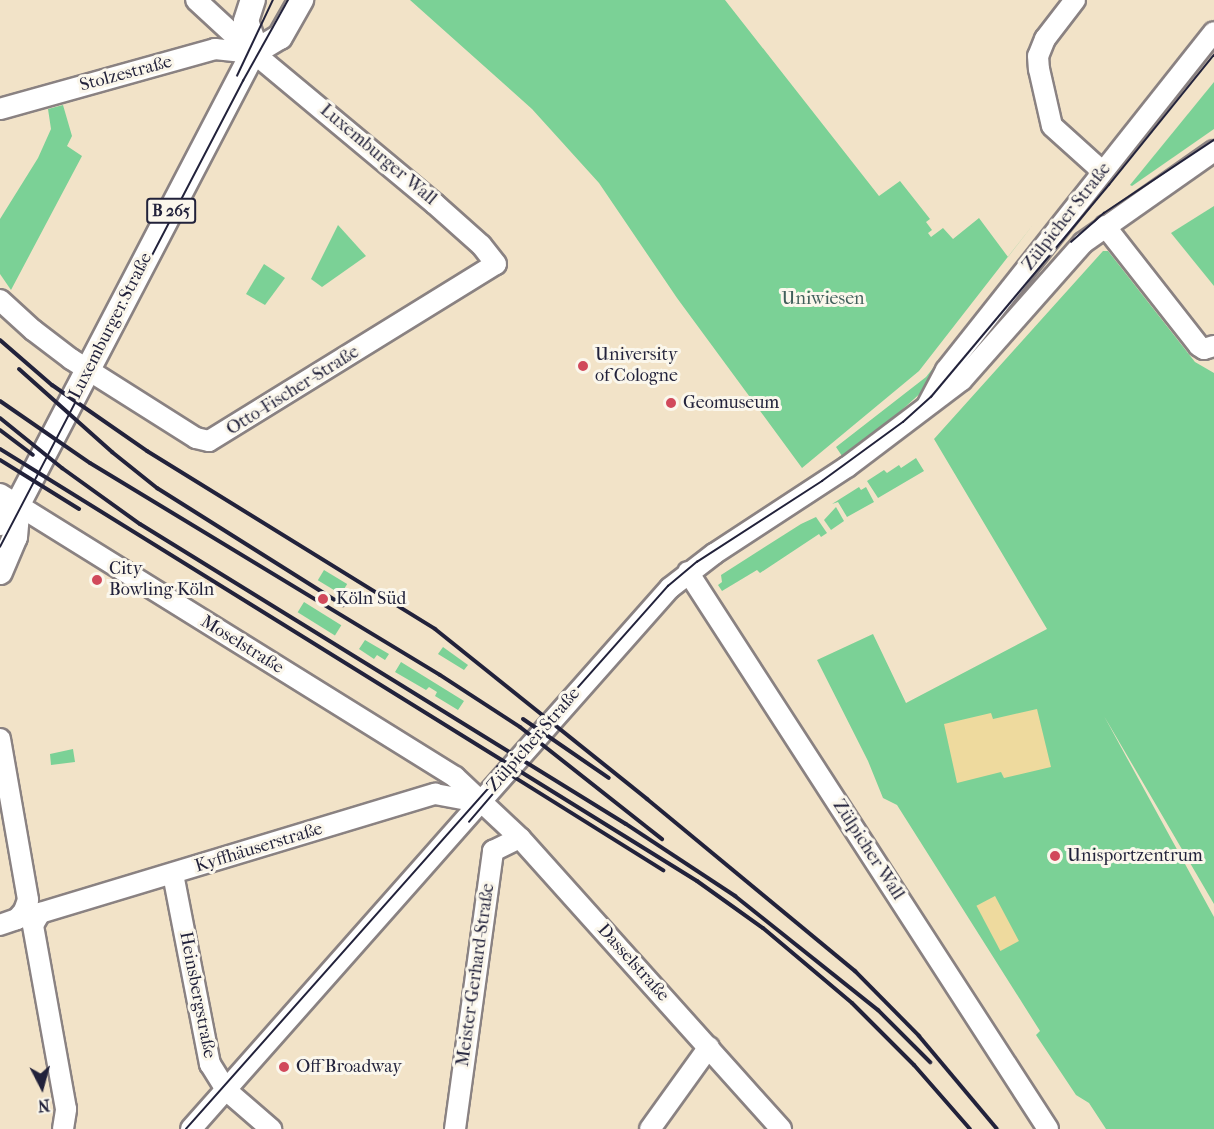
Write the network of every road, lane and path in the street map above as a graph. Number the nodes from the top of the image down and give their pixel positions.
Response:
1 (196, 0) edge
2 (253, 0) edge
3 (1075, 0) edge
4 (301, 5) edge
5 (1214, 32) edge
6 (253, 53) junction
7 (0, 109) edge
8 (1214, 151) edge
9 (1102, 171) junction
10 (1105, 226) junction
11 (496, 264) joint
12 (0, 300) edge
13 (1214, 346) edge
14 (89, 370) junction
15 (927, 406) junction
16 (9, 499) edge
17 (0, 523) edge
18 (0, 572) edge
19 (688, 572) junction
20 (0, 740) edge
21 (479, 802) junction
22 (520, 838) junction
23 (173, 874) junction
24 (8, 922) edge
25 (709, 1047) junction
26 (226, 1089) junction
27 (65, 1129) edge
28 (191, 1129) edge
29 (271, 1129) edge
30 (455, 1129) edge
31 (650, 1129) edge
32 (781, 1129) edge
33 (1047, 1129) edge

1 - 6 street, Luxemburger Wall
2 - 6 main road
3 - 9 street
4 - 6 main road
5 - 9 street, Zülpicher Straße
6 - 7 street, Stolzestraße
6 - 11 street, Luxemburger Wall
6 - 14 main road, Luxemburger Straße / B 265
8 - 10 street, Zülpicher Straße
9 - 15 street, Zülpicher Straße
10 - 13 street
10 - 15 street, Zülpicher Straße
11 - 14 street, Otto-Fischer-Straße
12 - 14 street, Otto-Fischer-Straße
14 - 16 main road, Luxemburger Straße / B 265
15 - 19 street, Zülpicher Straße
16 - 17 main road, Luxemburger Straße / B 265
16 - 18 main road, Luxemburger Straße / B 265
16 - 21 street, Moselstraße
19 - 21 street, Zülpicher Straße
19 - 33 street, Zülpicher Wall
20 - 24 street
21 - 22 street, Dasselstraße
21 - 23 street, Kyffhäuserstraße
21 - 26 street, Zülpicher Straße
22 - 25 street, Dasselstraße
22 - 30 street, Meister-Gerhard-Straße
23 - 26 street, Heinsbergstraße
23 - 27 street, Kyffhäuserstraße
25 - 31 street
25 - 32 street, Dasselstraße
26 - 28 street, Zülpicher Straße
26 - 29 street, Heinsbergstraße

